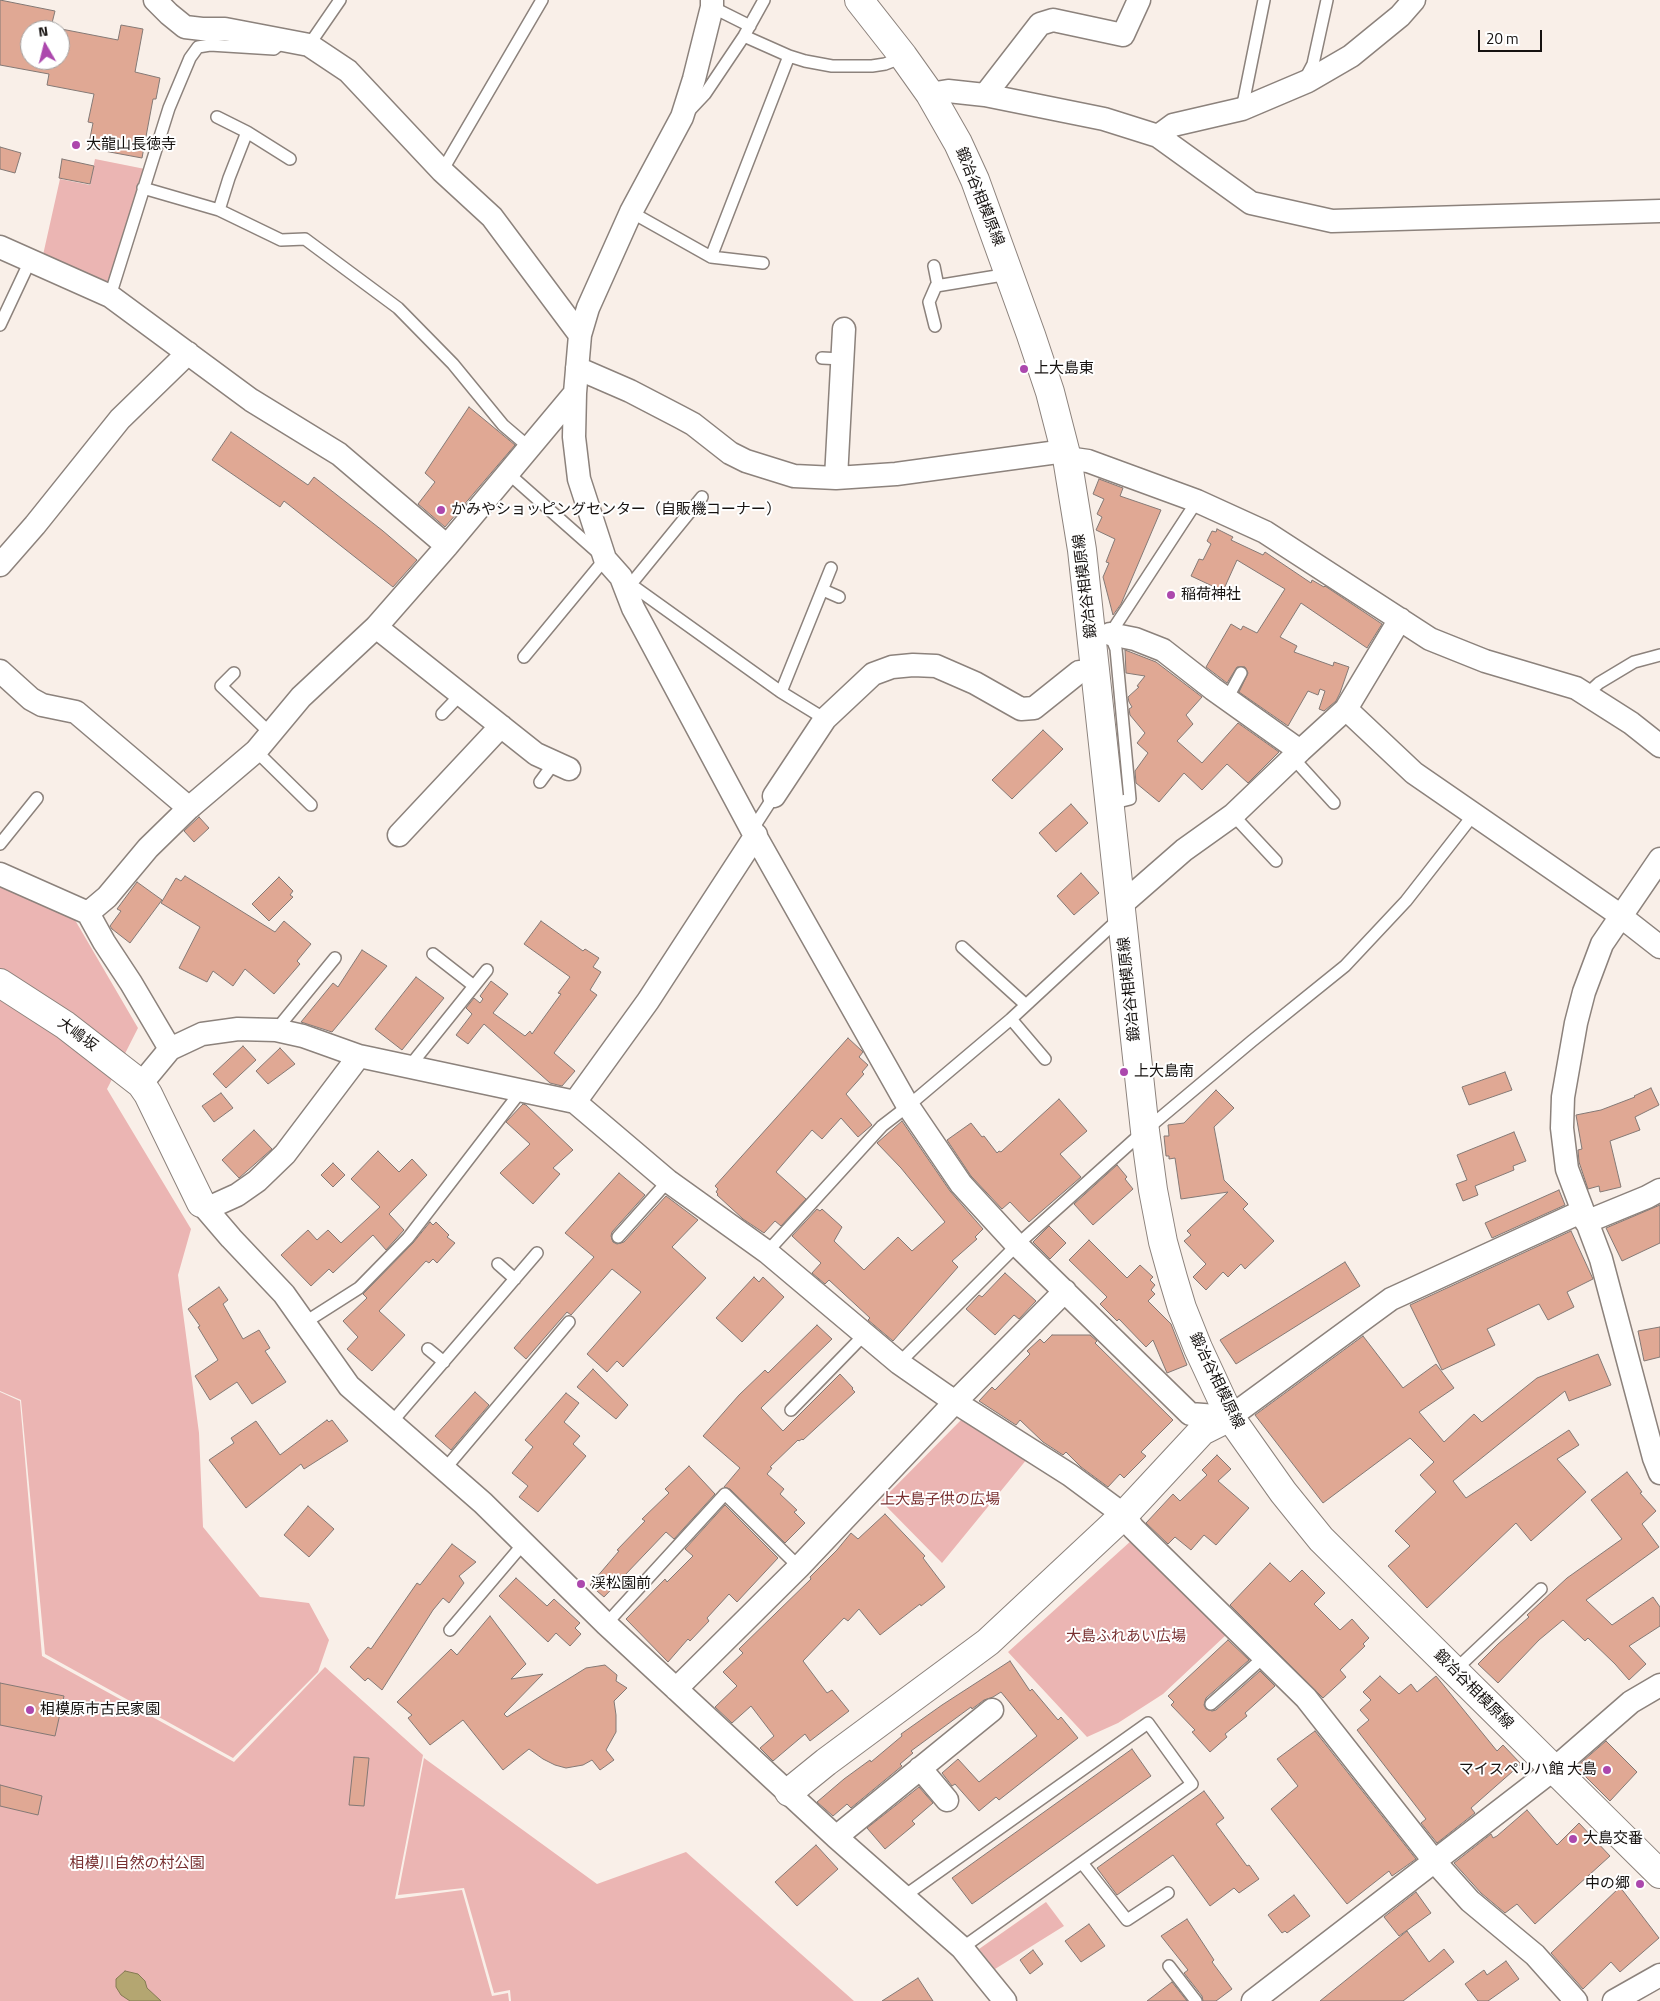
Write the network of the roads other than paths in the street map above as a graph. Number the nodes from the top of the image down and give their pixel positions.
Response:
1 (155, 0) edge
2 (340, 0) edge
3 (542, 0) edge
4 (764, 0) edge
5 (859, 0) edge
6 (1139, 0) edge
7 (1264, 0) edge
8 (1327, 0) edge
9 (1414, 0) edge
10 (708, 2) edge
11 (747, 31) junction
12 (285, 41) junction
13 (309, 45) junction
14 (789, 56) junction
15 (903, 56) junction
16 (1303, 83) junction
17 (930, 94) junction
18 (985, 94) junction
19 (1242, 109) junction
20 (217, 117) dead end
21 (682, 117) junction
22 (247, 132) junction
23 (1158, 136) junction
24 (290, 159) dead end
25 (442, 171) junction
26 (143, 188) junction
27 (219, 210) junction
28 (1660, 210) edge
29 (631, 212) junction
30 (0, 247) edge
31 (711, 258) junction
32 (30, 261) junction
33 (763, 263) dead end
34 (934, 266) dead end
35 (1009, 274) junction
36 (938, 286) junction
37 (110, 296) junction
38 (0, 325) edge
39 (935, 326) dead end
40 (844, 329) dead end
41 (580, 336) junction
42 (188, 353) junction
43 (577, 368) junction
44 (575, 393) junction
45 (530, 448) junction
46 (1066, 455) junction
47 (509, 474) junction
48 (836, 478) junction
49 (702, 498) dead end
50 (1197, 501) junction
51 (447, 546) junction
52 (605, 559) junction
53 (0, 565) edge
54 (831, 568) dead end
55 (626, 581) junction
56 (823, 590) junction
57 (840, 597) dead end
58 (1400, 619) junction
59 (376, 627) junction
60 (1110, 634) junction
61 (1660, 655) edge
62 (524, 657) dead end
63 (0, 671) edge
64 (234, 672) dead end
65 (1079, 672) dead end
66 (1241, 673) dead end
67 (781, 692) junction
68 (461, 694) junction
69 (1587, 694) junction
70 (1227, 699) junction
71 (1346, 709) junction
72 (442, 714) dead end
73 (825, 719) junction
74 (501, 726) junction
75 (270, 733) junction
76 (1660, 746) edge
77 (256, 751) junction
78 (1296, 755) junction
79 (562, 766) joint
80 (540, 782) dead end
81 (774, 796) joint
82 (37, 798) dead end
83 (1334, 803) dead end
84 (1110, 804) junction
85 (311, 805) dead end
86 (189, 808) junction
87 (1474, 814) junction
88 (1233, 815) junction
89 (754, 832) junction
90 (399, 835) dead end
91 (0, 844) edge
92 (1660, 859) edge
93 (1276, 860) dead end
94 (0, 874) edge
95 (1121, 911) junction
96 (88, 913) junction
97 (1621, 916) junction
98 (1660, 946) edge
99 (962, 947) dead end
100 (434, 954) dead end
101 (335, 958) dead end
102 (487, 970) dead end
103 (0, 983) edge
104 (474, 986) junction
105 (1026, 1005) junction
106 (1012, 1019) junction
107 (276, 1030) junction
108 (170, 1049) junction
109 (359, 1056) junction
110 (1045, 1059) dead end
111 (409, 1067) junction
112 (144, 1089) junction
113 (521, 1091) junction
114 (574, 1102) junction
115 (908, 1106) junction
116 (1145, 1131) junction
117 (668, 1181) junction
118 (1660, 1190) edge
119 (203, 1206) junction
120 (1584, 1216) junction
121 (618, 1237) dead end
122 (1017, 1245) junction
123 (767, 1252) junction
124 (537, 1253) dead end
125 (498, 1264) dead end
126 (514, 1279) junction
127 (1065, 1291) junction
128 (569, 1322) dead end
129 (304, 1323) junction
130 (865, 1334) junction
131 (428, 1349) dead end
132 (444, 1362) junction
133 (899, 1363) junction
134 (955, 1402) junction
135 (791, 1410) dead end
136 (1230, 1417) junction
137 (391, 1423) junction
138 (444, 1470) junction
139 (1660, 1473) edge
140 (1124, 1515) junction
141 (524, 1543) junction
142 (799, 1567) junction
143 (1541, 1589) dead end
144 (606, 1624) junction
145 (450, 1630) dead end
146 (1264, 1657) junction
147 (1454, 1671) junction
148 (1660, 1685) edge
149 (676, 1690) junction
150 (1211, 1704) dead end
151 (992, 1710) dead end
152 (923, 1757) junction
153 (1554, 1769) junction
154 (790, 1792) junction
155 (946, 1800) dead end
156 (836, 1837) junction
157 (1435, 1862) junction
158 (1082, 1863) junction
159 (1660, 1874) edge
160 (1168, 1894) dead end
161 (903, 1897) junction
162 (962, 1948) junction
163 (1170, 1966) dead end
164 (1660, 1975) edge
165 (1005, 2001) edge
166 (1196, 2001) edge
167 (1253, 2001) edge
168 (1576, 2001) edge
169 (1614, 2001) edge

1 - 12 street
2 - 13 lane
3 - 25 lane
4 - 11 lane
5 - 15 main road, 鍛冶谷相模原線
6 - 18 street
7 - 19 lane
8 - 16 lane
9 - 16 street
10 - 11 lane
10 - 21 street
11 - 14 lane
11 - 21 lane
12 - 13 street
12 - 26 lane
13 - 25 street
14 - 15 lane
14 - 31 lane
15 - 17 main road, 鍛冶谷相模原線
16 - 19 street
17 - 18 street
17 - 35 main road, 鍛冶谷相模原線
18 - 23 street
19 - 23 street
20 - 22 lane
21 - 29 street
22 - 24 lane
22 - 27 lane
23 - 28 street
25 - 41 street
26 - 27 lane
26 - 37 lane
27 - 45 lane
29 - 31 lane
29 - 41 street
30 - 32 street
31 - 33 lane
32 - 37 street
32 - 38 lane
34 - 36 lane
35 - 36 lane
35 - 46 main road, 鍛冶谷相模原線
36 - 39 lane
37 - 42 street
40 - 48 street
41 - 43 street
42 - 51 street
42 - 53 street
43 - 44 street
43 - 48 street
44 - 45 street
44 - 52 street
45 - 47 street
46 - 48 street
46 - 50 street
46 - 84 main road, 鍛冶谷相模原線
47 - 51 street
47 - 52 lane
49 - 55 lane
50 - 58 street
50 - 60 lane
51 - 59 street
52 - 55 street
52 - 62 lane
54 - 56 lane
55 - 67 lane
55 - 89 street
56 - 57 lane
56 - 67 lane
58 - 69 street
58 - 71 street
59 - 68 street
59 - 75 street
60 - 70 street
60 - 84 lane
61 - 69 lane
63 - 86 street
64 - 75 lane
65 - 73 street
66 - 70 lane
67 - 73 lane
68 - 72 lane
68 - 74 street
69 - 76 street
70 - 78 street
71 - 78 street
71 - 87 street
73 - 81 street
74 - 79 street
74 - 90 street
75 - 77 street
77 - 85 lane
77 - 86 street
78 - 83 lane
78 - 88 street
79 - 80 lane
81 - 89 lane
82 - 91 lane
84 - 95 main road, 鍛冶谷相模原線
86 - 96 street
87 - 97 street
87 - 116 lane
88 - 93 lane
88 - 95 street
89 - 114 street
89 - 115 street
92 - 97 street
94 - 96 street
95 - 105 lane
95 - 116 main road, 鍛冶谷相模原線
96 - 108 street
97 - 98 street
97 - 120 street
99 - 105 lane
100 - 104 lane
101 - 107 lane
102 - 104 lane
103 - 112 main road, 大嶋坂
104 - 111 lane
105 - 106 lane
106 - 110 lane
106 - 115 lane
107 - 108 street
107 - 109 street
108 - 112 street
109 - 111 street
109 - 119 street
111 - 113 street
112 - 119 main road
113 - 114 street
113 - 129 lane
114 - 117 street
115 - 122 street
115 - 123 lane
116 - 122 lane
116 - 136 main road, 鍛冶谷相模原線
117 - 121 lane
117 - 123 street
118 - 120 street
119 - 129 street
120 - 136 street
120 - 139 street
122 - 127 street
122 - 133 lane
123 - 130 street
124 - 126 lane
125 - 126 lane
126 - 132 lane
127 - 134 street
127 - 136 street
128 - 138 lane
129 - 137 street
130 - 133 street
130 - 135 lane
131 - 132 lane
132 - 137 lane
133 - 134 street
134 - 140 street
134 - 142 street
136 - 140 main road
136 - 147 main road, 鍛冶谷相模原線
137 - 138 street
138 - 141 street
140 - 146 street
140 - 154 main road
141 - 144 street
141 - 145 lane
142 - 144 lane
142 - 149 street
143 - 147 lane
144 - 149 street
146 - 150 lane
146 - 157 street
147 - 153 main road, 鍛冶谷相模原線
148 - 153 street
149 - 154 street
151 - 152 street
152 - 155 street
152 - 156 street
153 - 157 street
153 - 159 main road, 鍛冶谷相模原線
154 - 156 street
156 - 161 street
157 - 167 street
157 - 168 street
158 - 160 lane
158 - 161 lane
158 - 162 lane
161 - 162 street
162 - 165 street
163 - 166 lane
164 - 169 street

